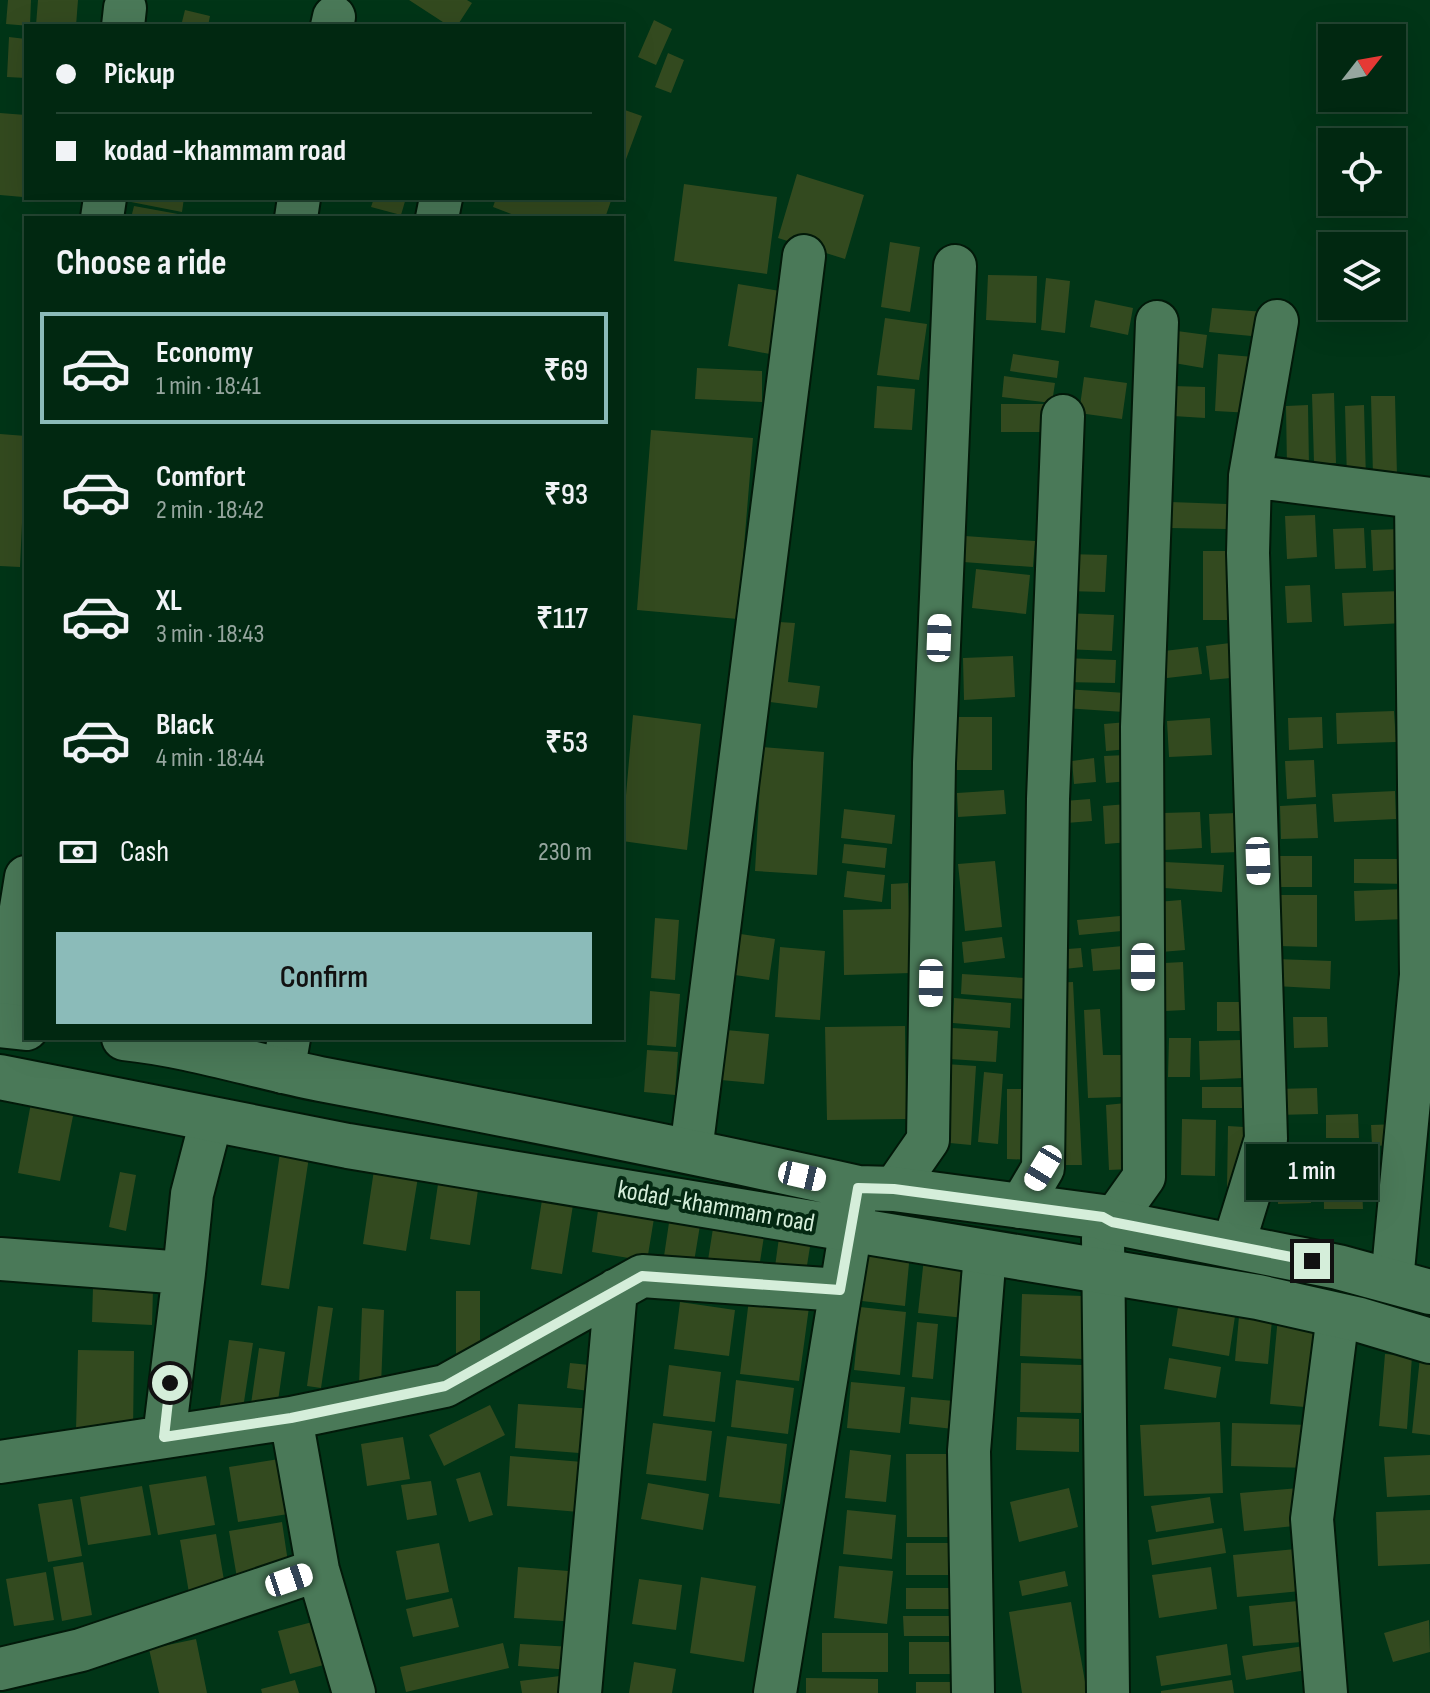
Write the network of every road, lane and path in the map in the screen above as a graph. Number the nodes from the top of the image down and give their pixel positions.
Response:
1 (804, 256) dead end
2 (955, 266) dead end
3 (1277, 321) dead end
4 (1157, 322) dead end
5 (1063, 416) dead end
6 (1250, 476) junction
7 (1423, 499) edge
8 (24, 895) edge
9 (1426, 976) edge
10 (9, 1026) edge
11 (178, 1041) edge
12 (286, 1055) edge
13 (0, 1077) edge
14 (211, 1121) junction
15 (691, 1151) junction
16 (876, 1188) junction
17 (1020, 1207) junction
18 (1108, 1219) junction
19 (850, 1231) junction
20 (1233, 1246) junction
21 (985, 1253) junction
22 (0, 1259) edge
23 (1104, 1272) junction
24 (184, 1273) junction
25 (1411, 1287) edge
26 (616, 1290) junction
27 (840, 1290) junction
28 (1338, 1315) junction
29 (1430, 1341) edge
30 (291, 1418) junction
31 (164, 1437) junction
32 (0, 1462) edge
33 (318, 1570) junction
34 (0, 1669) edge
35 (354, 1693) edge
36 (580, 1693) edge
37 (775, 1693) edge
38 (973, 1693) edge
39 (1108, 1693) edge
40 (1326, 1693) edge

1 - 15 street
2 - 16 street
3 - 6 street
4 - 18 street
5 - 17 street
6 - 7 street
6 - 20 street
7 - 9 street
8 - 10 street
9 - 25 street
11 - 12 main road, kodad -khammam road
12 - 15 main road, kodad -khammam road
13 - 14 main road, kodad -khammam road
14 - 19 main road, kodad -khammam road
14 - 24 street
15 - 16 main road, kodad -khammam road
16 - 17 main road, kodad -khammam road
16 - 19 street
17 - 18 main road, kodad -khammam road
18 - 20 main road, kodad -khammam road
18 - 23 street
19 - 21 main road, kodad -khammam road
19 - 27 street
20 - 25 main road, kodad -khammam road
21 - 23 main road, kodad -khammam road
21 - 38 street
22 - 24 street
23 - 28 main road, kodad -khammam road
23 - 39 street
24 - 31 street
26 - 27 street
26 - 30 street
26 - 36 street
27 - 37 street
28 - 29 main road, kodad -khammam road
28 - 40 street
30 - 31 street
30 - 33 street
31 - 32 street
33 - 34 street
33 - 35 street

